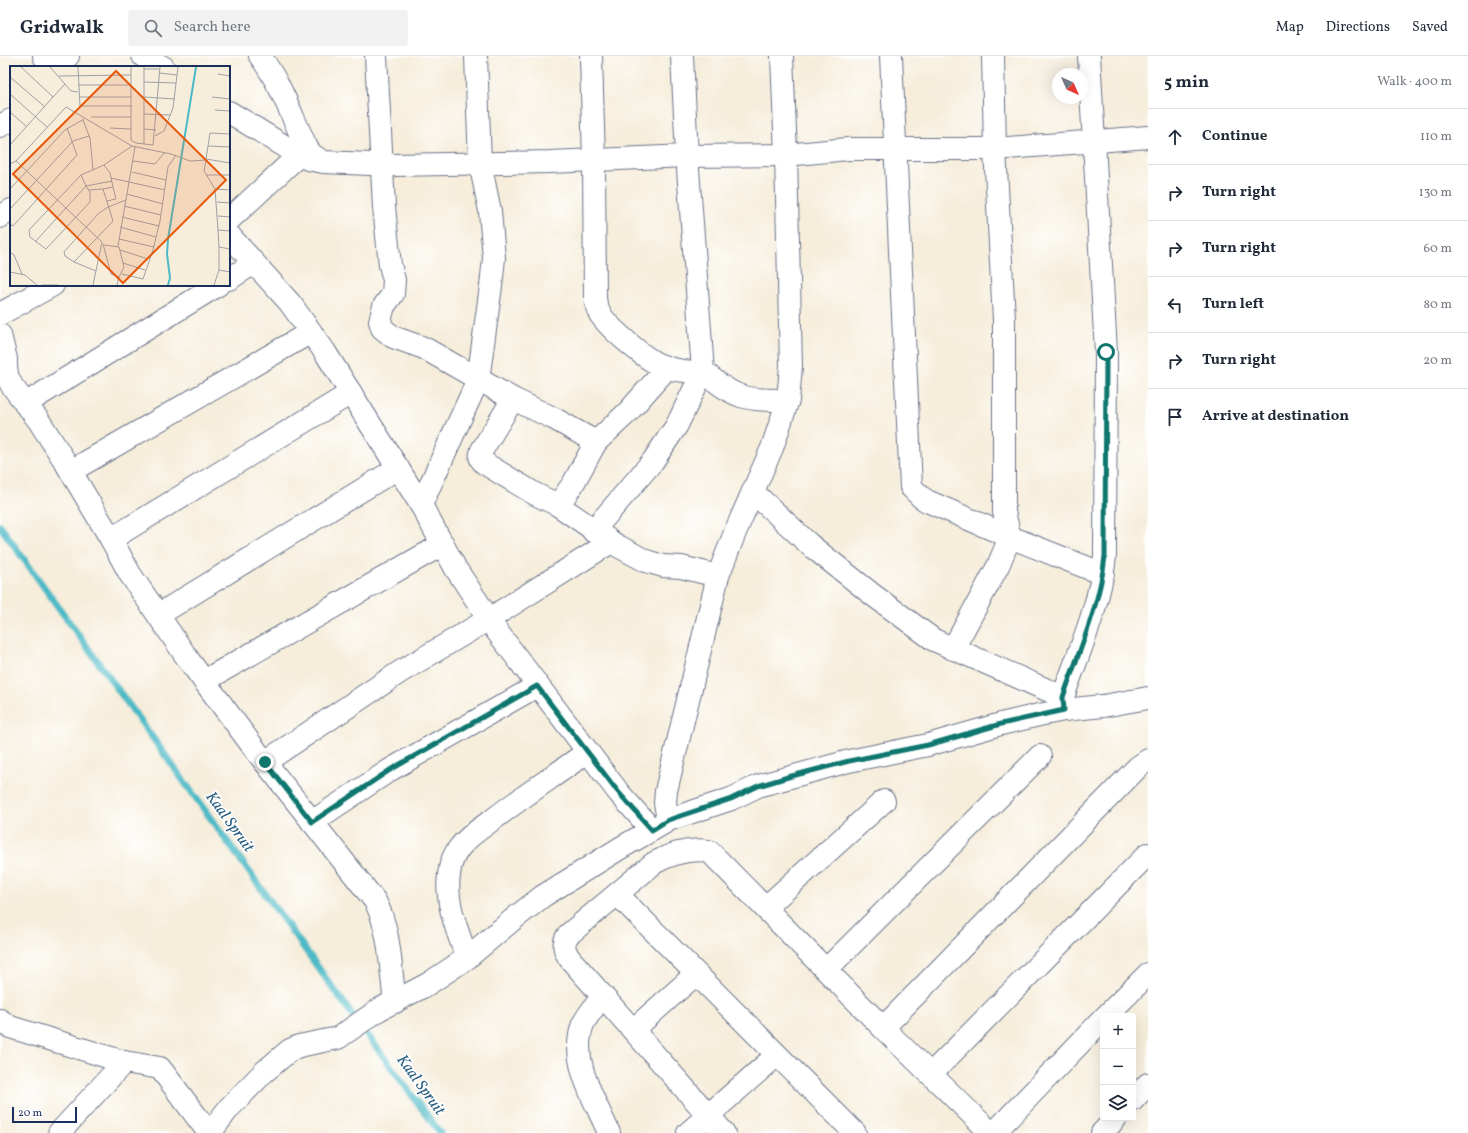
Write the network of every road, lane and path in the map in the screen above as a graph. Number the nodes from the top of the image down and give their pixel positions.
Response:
1 (44, 56) edge
2 (68, 56) edge
3 (143, 56) edge
4 (260, 56) edge
5 (376, 56) edge
6 (476, 56) edge
7 (591, 56) edge
8 (682, 56) edge
9 (782, 56) edge
10 (891, 56) edge
11 (993, 56) edge
12 (1089, 56) edge
13 (49, 66) edge
14 (52, 66) edge
15 (161, 66) edge
16 (230, 113) edge
17 (10, 121) edge
18 (0, 126) edge
19 (1148, 137) edge
20 (1094, 142) junction
21 (896, 149) junction
22 (995, 149) junction
23 (298, 155) junction
24 (786, 155) junction
25 (687, 156) junction
26 (594, 161) junction
27 (323, 162) junction
28 (480, 164) junction
29 (382, 166) junction
30 (10, 211) edge
31 (0, 217) edge
32 (230, 219) edge
33 (230, 236) edge
34 (254, 263) junction
35 (230, 277) edge
36 (51, 286) edge
37 (216, 286) edge
38 (0, 314) edge
39 (311, 332) junction
40 (0, 335) edge
41 (667, 368) junction
42 (703, 371) junction
43 (478, 380) junction
44 (351, 393) junction
45 (513, 399) junction
46 (788, 400) junction
47 (25, 404) junction
48 (596, 442) junction
49 (398, 468) junction
50 (71, 471) junction
51 (754, 492) junction
52 (421, 505) junction
53 (558, 506) junction
54 (602, 536) junction
55 (1010, 537) junction
56 (111, 539) junction
57 (443, 544) junction
58 (1103, 574) junction
59 (718, 576) junction
60 (158, 615) junction
61 (489, 619) junction
62 (953, 649) junction
63 (204, 681) junction
64 (537, 686) junction
65 (1148, 698) edge
66 (1063, 703) junction
67 (587, 752) junction
68 (1040, 756) dead end
69 (1148, 760) edge
70 (265, 762) junction
71 (884, 801) dead end
72 (312, 822) junction
73 (660, 825) junction
74 (1148, 854) edge
75 (617, 894) junction
76 (765, 908) junction
77 (467, 958) junction
78 (826, 970) junction
79 (696, 974) junction
80 (1148, 974) edge
81 (603, 996) junction
82 (387, 1005) junction
83 (1109, 1013) edge
84 (1100, 1022) edge
85 (3, 1027) edge
86 (883, 1028) junction
87 (633, 1030) junction
88 (777, 1055) junction
89 (124, 1062) junction
90 (931, 1074) junction
91 (1148, 1084) edge
92 (1136, 1097) edge
93 (708, 1116) junction
94 (1113, 1121) edge
95 (59, 1133) edge
96 (209, 1133) edge
97 (609, 1133) edge
98 (688, 1133) edge
99 (724, 1133) edge
100 (855, 1133) edge
101 (992, 1133) edge
102 (1102, 1133) edge

1 - 13 street
2 - 14 street
3 - 15 street
4 - 27 street
5 - 29 street
6 - 28 street
7 - 26 street
8 - 25 street
9 - 24 street
10 - 21 street
11 - 22 street
12 - 20 street
16 - 23 street
17 - 18 street
19 - 20 street
20 - 22 street
20 - 58 street
21 - 22 street
21 - 24 street
21 - 55 street
22 - 55 street
23 - 27 street
23 - 32 street
24 - 25 street
24 - 46 street
25 - 26 street
25 - 42 street
26 - 28 street
26 - 41 street
27 - 29 street
28 - 29 street
28 - 43 street
29 - 43 street
30 - 31 street
33 - 34 street
34 - 35 street
34 - 39 street
36 - 38 street
37 - 47 street
39 - 44 street
39 - 50 street
40 - 47 street
41 - 42 street
41 - 48 street
42 - 46 street
42 - 54 street
43 - 45 street
43 - 52 street
44 - 49 street
44 - 56 street
45 - 48 street
45 - 53 street
46 - 51 street
47 - 50 street
48 - 53 street
49 - 52 street
49 - 60 street
50 - 56 street
51 - 59 street
51 - 62 street
52 - 57 street
53 - 54 street
54 - 59 street
54 - 61 street
55 - 58 street
55 - 62 street
56 - 60 street
57 - 61 street
57 - 63 street
58 - 66 street
59 - 73 street
60 - 63 street
61 - 64 street
61 - 70 street
62 - 66 street
63 - 70 street
64 - 67 street
64 - 72 street
65 - 66 street
66 - 73 street
67 - 73 street
67 - 77 street
68 - 78 street
69 - 86 street
70 - 72 street
71 - 76 street
72 - 82 street
73 - 77 street
74 - 90 street
75 - 76 street
75 - 79 street
75 - 81 street
76 - 78 street
77 - 82 street
78 - 86 street
79 - 87 street
79 - 88 street
80 - 83 street
81 - 87 street
81 - 97 street
82 - 96 street
84 - 101 street
85 - 89 street
86 - 90 street
87 - 93 street
88 - 93 street
88 - 100 street
89 - 95 street
89 - 96 street
90 - 101 street
91 - 92 street
93 - 98 street
93 - 99 street
94 - 102 street

